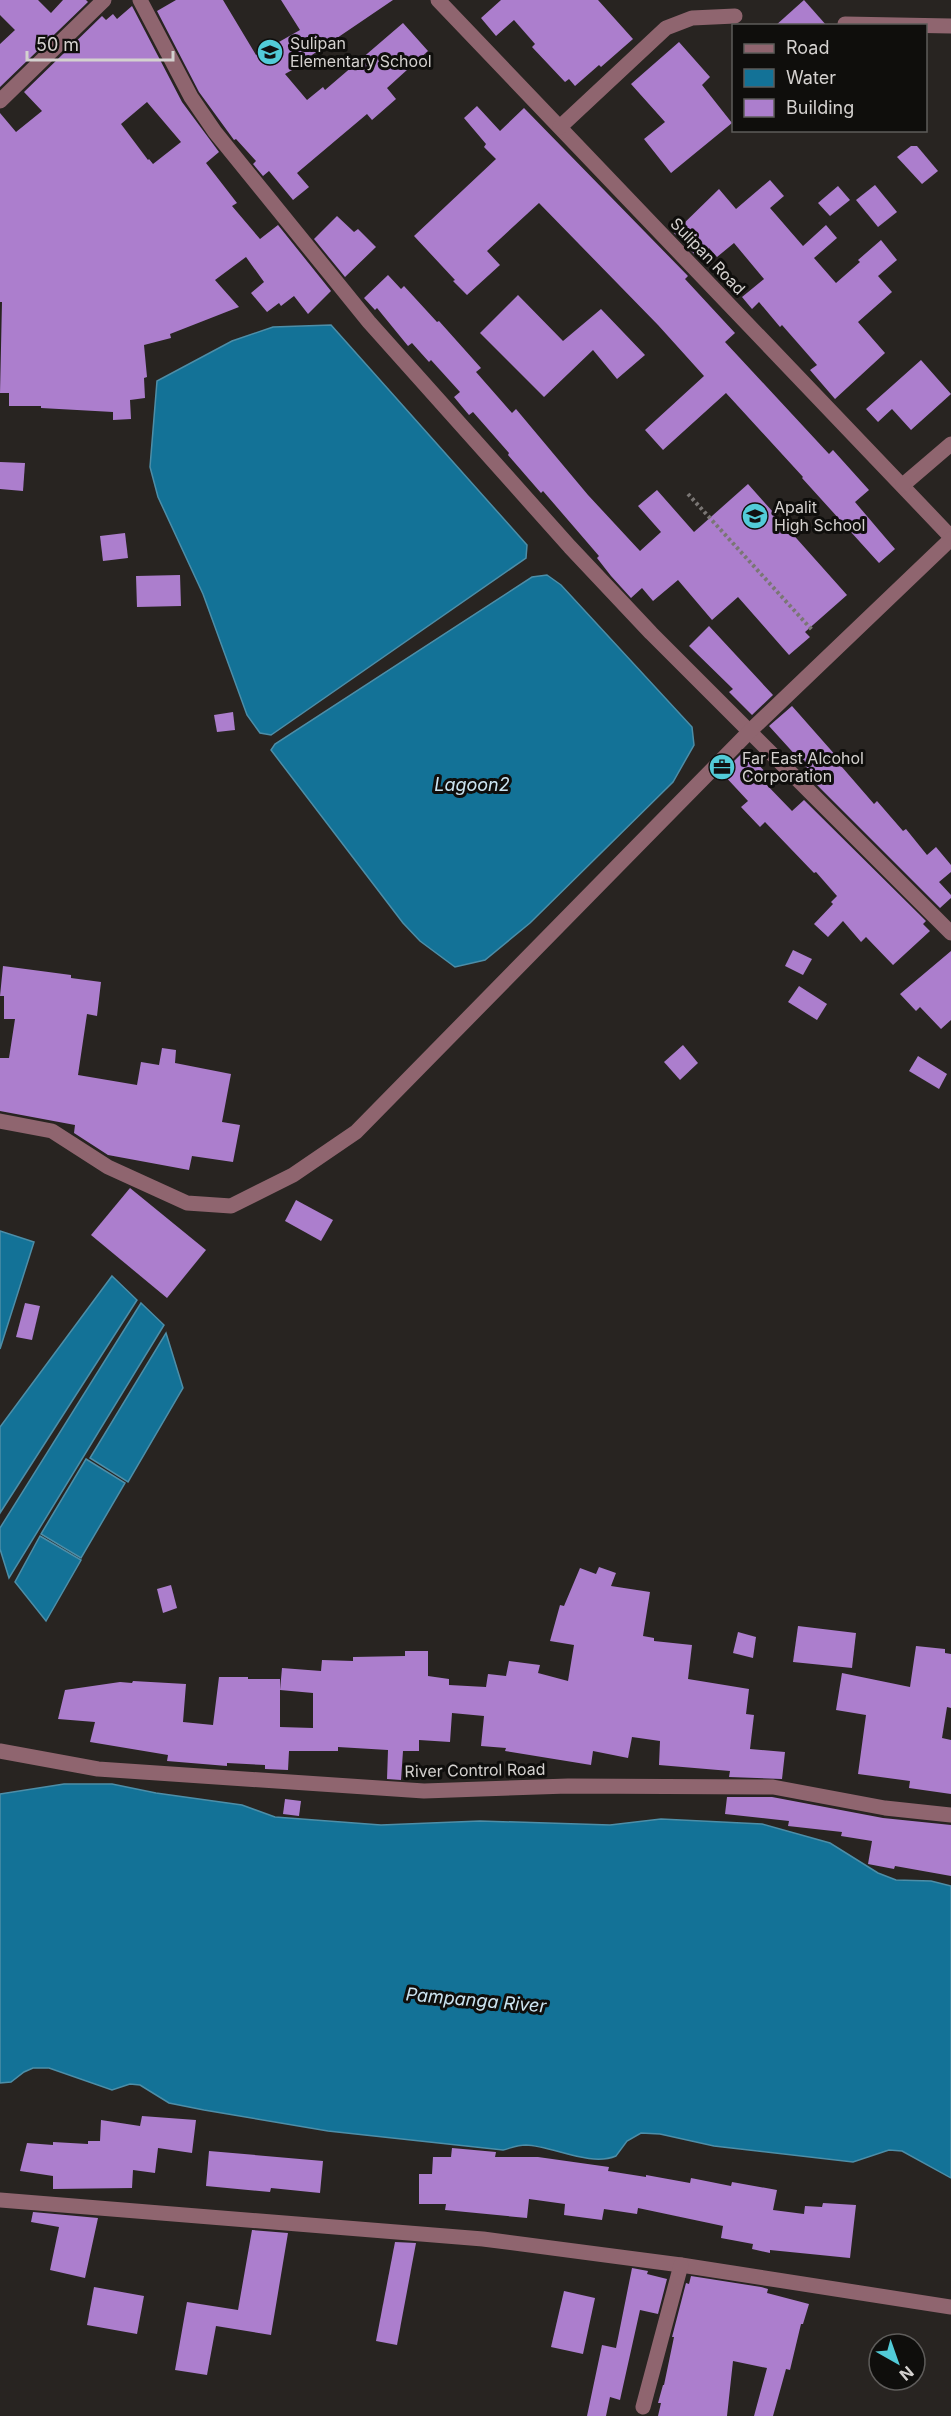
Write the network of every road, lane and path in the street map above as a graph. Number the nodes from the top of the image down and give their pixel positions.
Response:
1 (104, 0) edge
2 (140, 0) edge
3 (438, 0) edge
4 (735, 16) dead end
5 (927, 26) edge
6 (951, 26) edge
7 (0, 101) edge
8 (560, 127) junction
9 (951, 444) edge
10 (903, 485) junction
11 (688, 494) dead end
12 (951, 538) edge
13 (813, 631) dead end
14 (750, 731) junction
15 (951, 933) edge
16 (0, 1120) edge
17 (0, 1751) edge
18 (951, 1815) edge
19 (0, 2200) edge
20 (681, 2265) junction
21 (951, 2307) edge
22 (643, 2407) dead end

1 - 7 street
2 - 14 street
3 - 8 street, Sulipan Road
4 - 8 street
5 - 6 street
8 - 10 street, Sulipan Road
9 - 10 street
10 - 12 street, Sulipan Road
11 - 13 path
12 - 14 street
14 - 15 street
14 - 16 street
17 - 18 street, River Control Road
19 - 20 street
20 - 21 street
20 - 22 street

